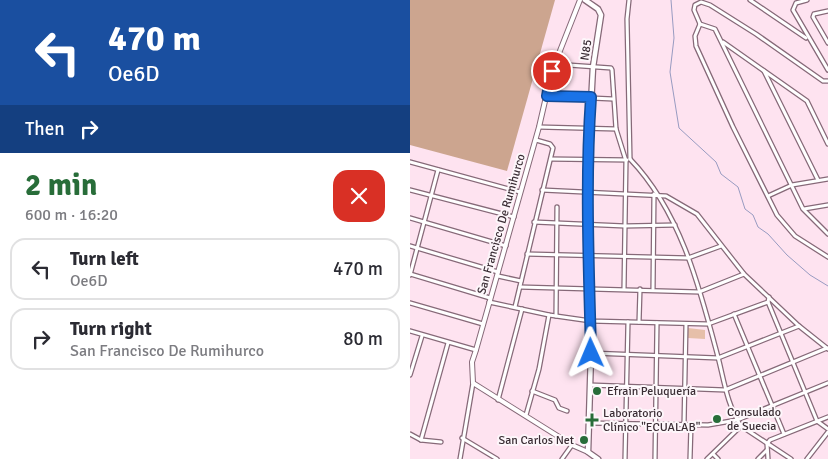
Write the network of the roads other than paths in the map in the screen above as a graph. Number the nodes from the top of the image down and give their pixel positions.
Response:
1 (580, 0) edge
2 (585, 0) edge
3 (629, 0) edge
4 (750, 0) edge
5 (807, 0) edge
6 (828, 12) edge
7 (700, 24) junction
8 (809, 40) junction
9 (723, 42) junction
10 (828, 43) edge
11 (554, 64) junction
12 (593, 66) junction
13 (763, 69) junction
14 (828, 70) edge
15 (828, 81) edge
16 (547, 96) junction
17 (591, 97) junction
18 (613, 99) junction
19 (540, 127) junction
20 (589, 128) junction
21 (616, 129) junction
22 (536, 140) junction
23 (828, 144) edge
24 (551, 159) junction
25 (588, 160) junction
26 (628, 160) junction
27 (410, 162) edge
28 (438, 170) junction
29 (828, 179) edge
30 (818, 180) junction
31 (792, 185) junction
32 (410, 190) edge
33 (542, 190) junction
34 (520, 192) junction
35 (588, 192) junction
36 (625, 193) junction
37 (655, 194) junction
38 (432, 196) junction
39 (768, 196) junction
40 (828, 205) edge
41 (557, 208) dead end
42 (803, 210) junction
43 (410, 218) edge
44 (514, 218) junction
45 (426, 222) junction
46 (534, 222) junction
47 (557, 222) junction
48 (588, 224) junction
49 (674, 225) junction
50 (625, 226) junction
51 (654, 226) junction
52 (827, 233) edge
53 (410, 246) edge
54 (506, 246) junction
55 (721, 246) junction
56 (418, 248) junction
57 (527, 254) junction
58 (557, 254) junction
59 (588, 256) junction
60 (624, 257) junction
61 (654, 257) junction
62 (828, 257) edge
63 (688, 258) junction
64 (498, 274) junction
65 (744, 274) junction
66 (410, 275) edge
67 (521, 281) junction
68 (520, 286) junction
69 (557, 286) junction
70 (588, 288) junction
71 (624, 288) junction
72 (653, 289) junction
73 (640, 290) junction
74 (699, 292) junction
75 (769, 297) junction
76 (490, 300) junction
77 (768, 302) junction
78 (410, 303) edge
79 (515, 307) junction
80 (522, 309) junction
81 (734, 314) junction
82 (549, 315) junction
83 (556, 316) junction
84 (590, 321) junction
85 (628, 322) junction
86 (639, 322) junction
87 (657, 323) junction
88 (483, 324) junction
89 (686, 324) junction
90 (708, 324) junction
91 (799, 326) junction
92 (410, 331) edge
93 (781, 334) junction
94 (422, 336) junction
95 (448, 343) junction
96 (748, 346) junction
97 (828, 348) edge
98 (476, 350) junction
99 (591, 353) junction
100 (627, 355) junction
101 (656, 355) junction
102 (685, 356) junction
103 (718, 358) junction
104 (793, 363) junction
105 (410, 374) edge
106 (760, 376) junction
107 (473, 383) junction
108 (828, 383) edge
109 (590, 385) junction
110 (627, 386) junction
111 (656, 387) junction
112 (685, 388) junction
113 (725, 390) junction
114 (532, 391) junction
115 (805, 392) junction
116 (498, 400) junction
117 (772, 405) junction
118 (567, 411) dead end
119 (526, 415) junction
120 (828, 417) edge
121 (737, 420) junction
122 (817, 421) junction
123 (589, 423) junction
124 (626, 424) junction
125 (656, 424) junction
126 (684, 425) junction
127 (691, 425) junction
128 (741, 426) junction
129 (828, 430) edge
130 (410, 434) edge
131 (784, 434) junction
132 (462, 438) junction
133 (421, 440) junction
134 (441, 442) dead end
135 (767, 444) junction
136 (572, 445) junction
137 (768, 450) junction
138 (588, 452) junction
139 (713, 454) junction
140 (460, 459) edge
141 (497, 459) edge
142 (562, 459) edge
143 (598, 459) edge
144 (625, 459) edge
145 (655, 459) edge
146 (690, 459) edge
147 (707, 459) edge
148 (718, 459) edge
149 (758, 459) edge
150 (768, 459) edge
151 (791, 459) edge
152 (807, 459) edge

1 - 11 street, San Francisco De Rumihurco
2 - 12 main road, N85
3 - 26 street
4 - 8 street
5 - 8 street
6 - 10 street
7 - 9 street
7 - 15 street
7 - 39 street
8 - 14 street
9 - 13 street
9 - 31 street
11 - 12 street
11 - 16 street, San Francisco De Rumihurco
12 - 17 main road, N85
12 - 18 street
13 - 23 street
13 - 30 street
16 - 17 street
16 - 19 street, San Francisco De Rumihurco
17 - 18 street
17 - 20 main road, N85
18 - 21 street
19 - 20 street
19 - 22 street, San Francisco De Rumihurco
20 - 21 street
20 - 25 main road, N85
21 - 26 street
22 - 24 street
22 - 34 street, San Francisco De Rumihurco
24 - 25 street
24 - 33 street
25 - 26 street
25 - 35 main road, N85
26 - 36 street
26 - 37 street
27 - 28 street
28 - 34 street
28 - 38 street
29 - 30 street
30 - 31 street
31 - 39 street
31 - 42 street
32 - 38 street
33 - 35 street
33 - 46 street
34 - 44 street, San Francisco De Rumihurco
35 - 36 street
35 - 48 main road, N85
36 - 37 street
36 - 50 street
37 - 49 street
37 - 51 street
37 - 55 street
38 - 44 street
38 - 45 street
39 - 62 street
40 - 42 street
41 - 47 street
42 - 52 street
43 - 45 street
44 - 54 street, San Francisco De Rumihurco
45 - 54 street
45 - 56 street
46 - 47 street
46 - 57 street
47 - 48 street
47 - 58 street
48 - 50 street
48 - 59 main road, N85
49 - 51 street
49 - 63 street
50 - 51 street
50 - 60 street
51 - 61 street
53 - 56 street
54 - 64 street, San Francisco De Rumihurco
55 - 63 street
55 - 65 street
56 - 64 street
56 - 66 street
57 - 58 street
57 - 67 street
58 - 59 street
58 - 69 street
59 - 60 street
59 - 70 main road, N85
60 - 61 street
60 - 71 street
61 - 63 street
61 - 72 street
63 - 74 street
64 - 67 street
64 - 76 street, San Francisco De Rumihurco
65 - 74 street
65 - 75 street
66 - 76 street
67 - 68 street
68 - 69 street
68 - 79 street
69 - 70 street
69 - 83 street
70 - 71 street
70 - 84 main road, N85
71 - 73 street
72 - 73 street
72 - 74 street
73 - 86 street
74 - 90 street
75 - 77 street
75 - 91 street
76 - 79 street
76 - 88 street, San Francisco De Rumihurco
77 - 81 street
77 - 93 street
78 - 88 street
79 - 80 street
80 - 82 street
80 - 116 street
81 - 90 street
81 - 96 street
82 - 83 street
82 - 114 street
83 - 84 street
84 - 85 street
84 - 99 main road, N85
85 - 86 street
85 - 100 street
86 - 87 street
87 - 89 street
87 - 101 street
88 - 98 street, San Francisco De Rumihurco
89 - 90 street
89 - 102 street
90 - 103 street
91 - 93 street
91 - 97 street
92 - 94 street
93 - 96 street
93 - 104 street
94 - 95 street
94 - 105 street
95 - 98 street
95 - 133 street
96 - 103 street
96 - 106 street
97 - 104 street
98 - 107 street, San Francisco De Rumihurco
99 - 100 street
99 - 109 main road, N85
100 - 101 street
100 - 110 street
101 - 102 street
101 - 111 street
102 - 103 street
102 - 112 street
103 - 113 street
104 - 106 street
104 - 115 street
106 - 113 street
106 - 117 street
107 - 116 street
107 - 132 street, San Francisco De Rumihurco
108 - 115 street
109 - 110 street
109 - 123 main road, N85
110 - 111 street
110 - 124 street
111 - 112 street
111 - 125 street
112 - 113 street
112 - 126 street
113 - 121 street
114 - 118 street
114 - 119 street
115 - 117 street
115 - 122 street
116 - 119 street
117 - 121 street
117 - 131 street
119 - 136 street
120 - 122 street
121 - 127 street
121 - 128 street
122 - 129 street
122 - 131 street
123 - 124 street
123 - 138 main road, N85
124 - 125 street
124 - 144 street
125 - 126 street
125 - 145 street
126 - 127 street
127 - 146 street
128 - 135 street
128 - 139 street
129 - 152 street
130 - 133 street
131 - 135 street
132 - 140 street, San Francisco De Rumihurco
132 - 141 street
133 - 134 street
135 - 137 street
135 - 151 street
136 - 138 street
136 - 142 street
137 - 149 street
137 - 150 street
138 - 143 main road
139 - 147 street
139 - 148 street

